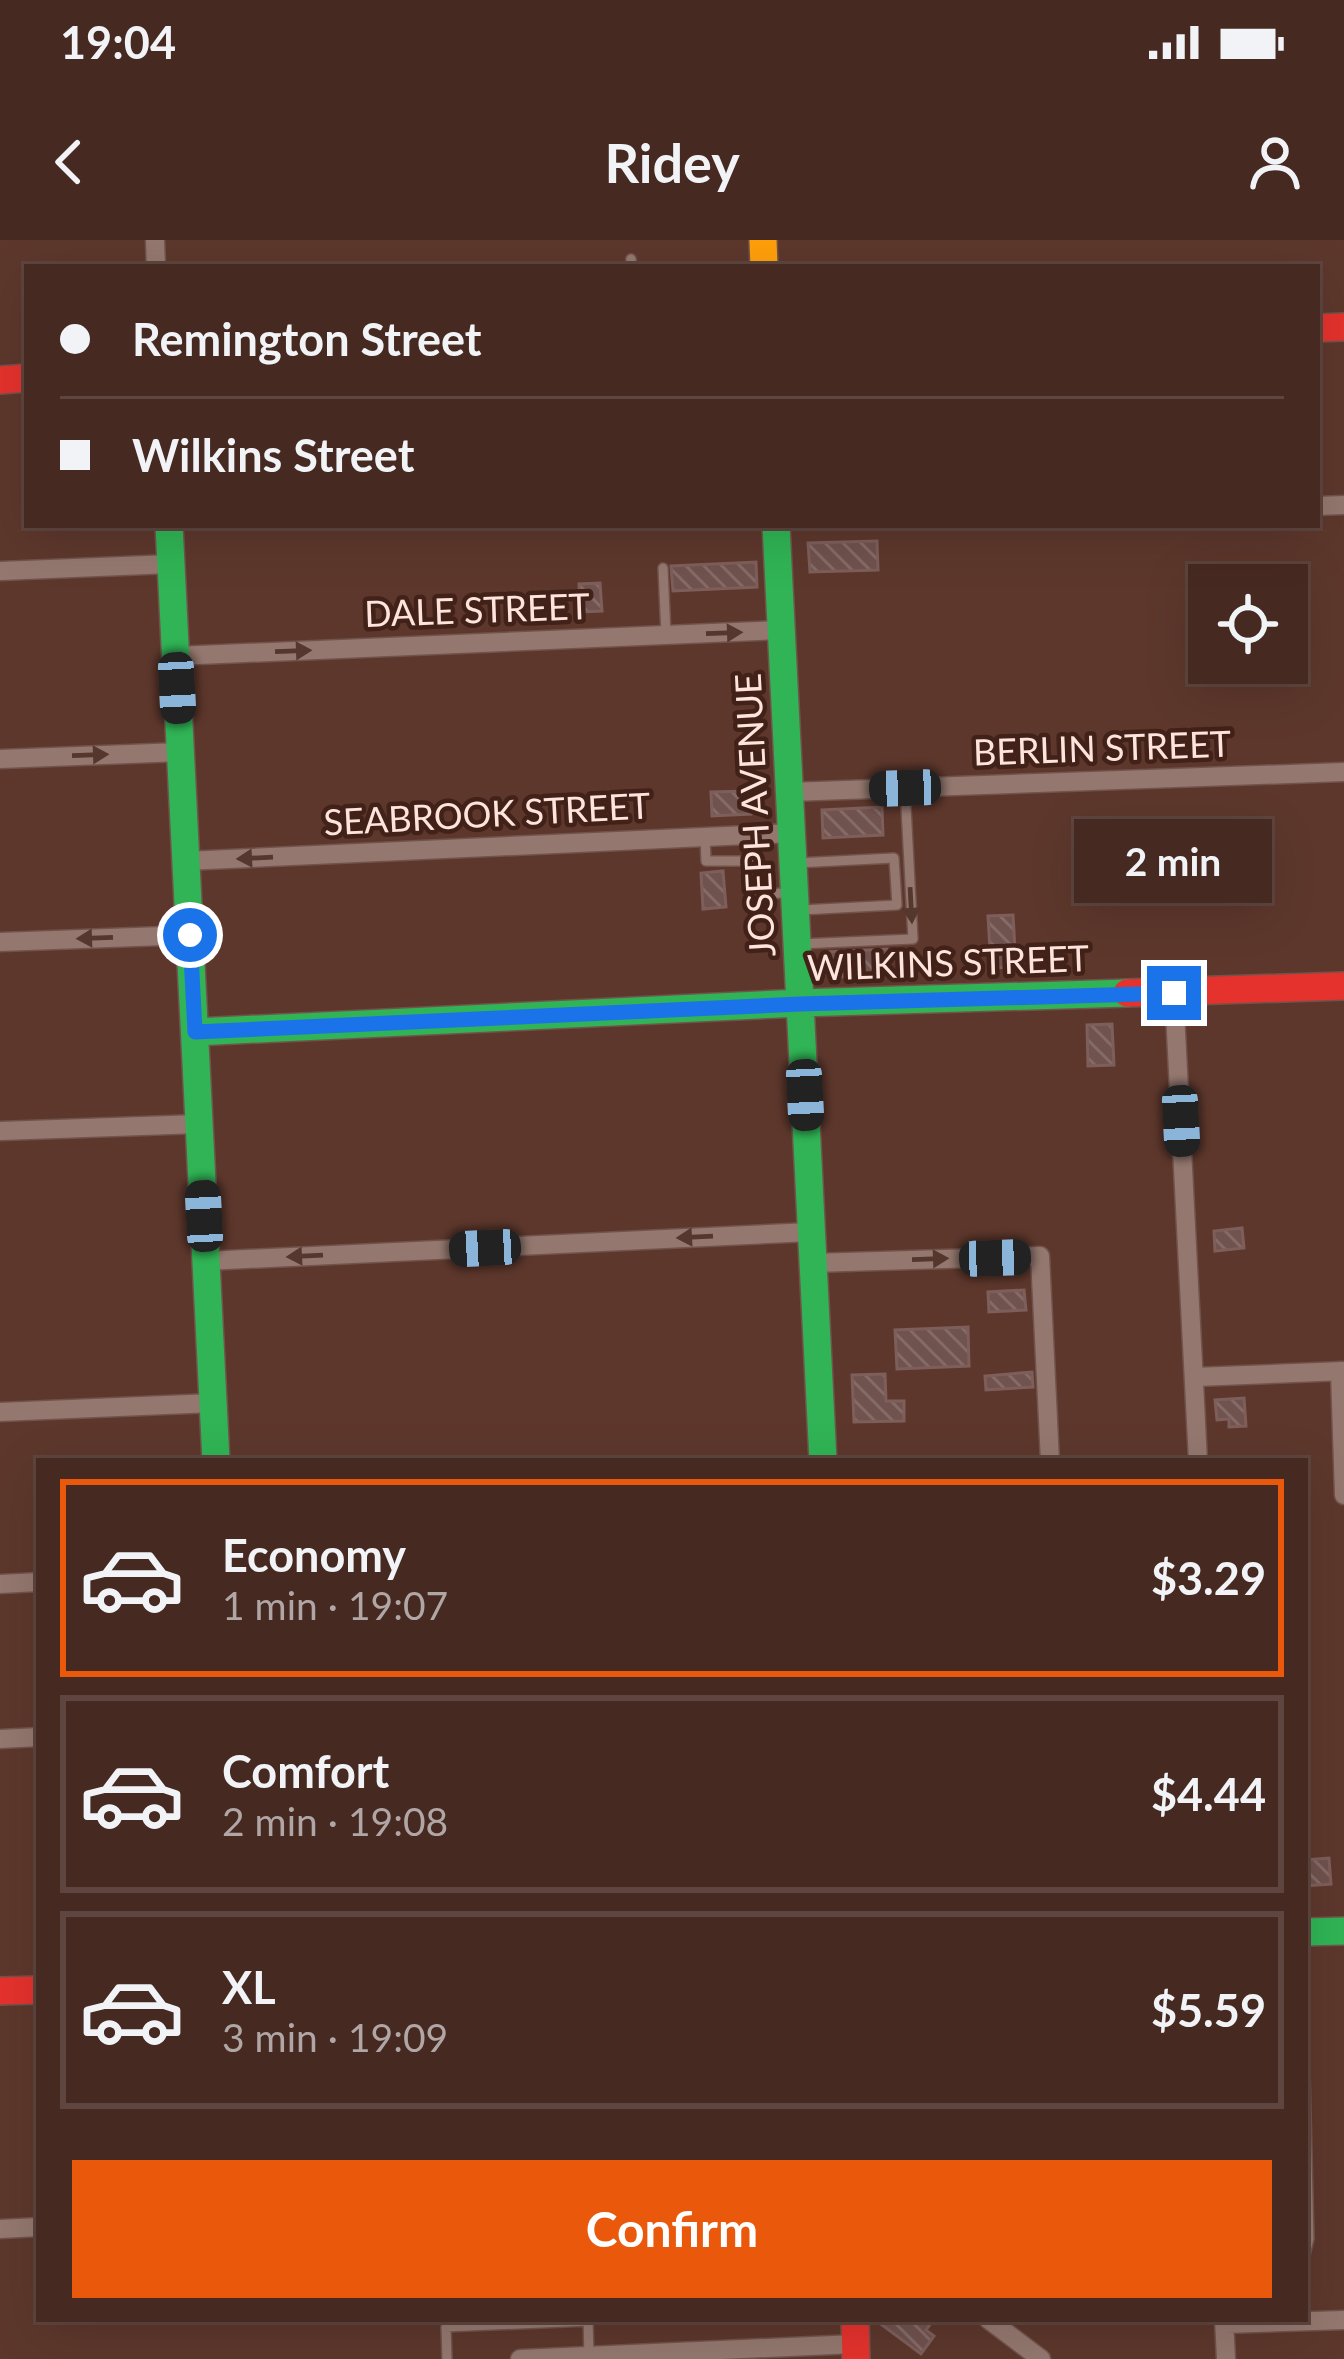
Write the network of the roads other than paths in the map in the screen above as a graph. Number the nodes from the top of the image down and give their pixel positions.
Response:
1 (169, 528) edge
2 (776, 528) edge
3 (171, 564) junction
4 (663, 568) dead end
5 (0, 571) edge
6 (781, 630) junction
7 (666, 635) junction
8 (176, 656) junction
9 (181, 752) junction
10 (0, 759) edge
11 (1344, 772) edge
12 (905, 788) junction
13 (790, 792) junction
14 (791, 833) junction
15 (705, 837) junction
16 (186, 861) junction
17 (793, 863) junction
18 (795, 902) junction
19 (190, 935) junction
20 (0, 942) edge
21 (797, 944) junction
22 (1344, 986) edge
23 (1174, 993) junction
24 (800, 1004) junction
25 (195, 1032) junction
26 (200, 1124) junction
27 (0, 1131) edge
28 (812, 1232) junction
29 (206, 1261) junction
30 (813, 1263) junction
31 (1342, 1371) edge
32 (1195, 1377) junction
33 (213, 1403) junction
34 (0, 1412) edge
35 (216, 1458) edge
36 (823, 1458) edge
37 (1050, 1458) edge
38 (1198, 1458) edge
39 (1344, 1495) edge
40 (36, 1582) edge
41 (0, 1584) edge
42 (36, 1737) edge
43 (0, 1739) edge
44 (1344, 1930) edge
45 (1308, 1932) edge
46 (36, 1990) edge
47 (0, 1991) edge
48 (1308, 2198) edge
49 (36, 2227) edge
50 (0, 2229) edge
51 (1308, 2243) edge
52 (1344, 2320) edge
53 (1308, 2321) edge
54 (547, 2322) edge
55 (588, 2322) edge
56 (992, 2322) edge
57 (1225, 2322) edge
58 (855, 2341) edge
59 (589, 2356) edge
60 (447, 2359) edge
61 (520, 2359) edge
62 (1041, 2359) edge
63 (1226, 2359) edge

1 - 3 street
2 - 6 street, JOSEPH AVENUE
3 - 5 street
3 - 8 street
4 - 7 lane
7 -> 6 street, DALE STREET
6 - 13 street, JOSEPH AVENUE
8 -> 7 street, DALE STREET
8 - 9 street
10 -> 9 street
9 - 16 street
11 - 12 street, BERLIN STREET
12 - 13 street, BERLIN STREET
12 -> 21 lane
13 - 14 street, JOSEPH AVENUE
14 - 15 street, SEABROOK STREET
14 - 17 street, JOSEPH AVENUE
15 -> 16 street, SEABROOK STREET
15 - 18 lane
16 - 19 street
17 - 18 street, JOSEPH AVENUE
17 - 18 lane
18 - 21 street, JOSEPH AVENUE
19 -> 20 street
19 - 25 street
21 - 24 street, JOSEPH AVENUE
22 - 23 street, WILKINS STREET
23 - 24 street, WILKINS STREET
23 - 32 street
24 - 25 street, WILKINS STREET
24 - 28 street, JOSEPH AVENUE
25 - 26 street
26 - 27 street
26 - 29 street
28 -> 29 street
28 - 30 street, JOSEPH AVENUE
29 - 33 street
30 - 36 street, JOSEPH AVENUE
30 -> 37 street
31 - 32 street
31 - 39 street
32 - 38 street
33 - 34 street
33 - 35 street
40 - 41 street
42 - 43 street
44 - 45 street
46 - 47 street
48 - 51 lane
49 - 50 street
52 - 53 street
54 - 60 lane
55 - 59 lane
56 - 62 street
57 - 63 street
58 - 59 street
59 - 61 street

